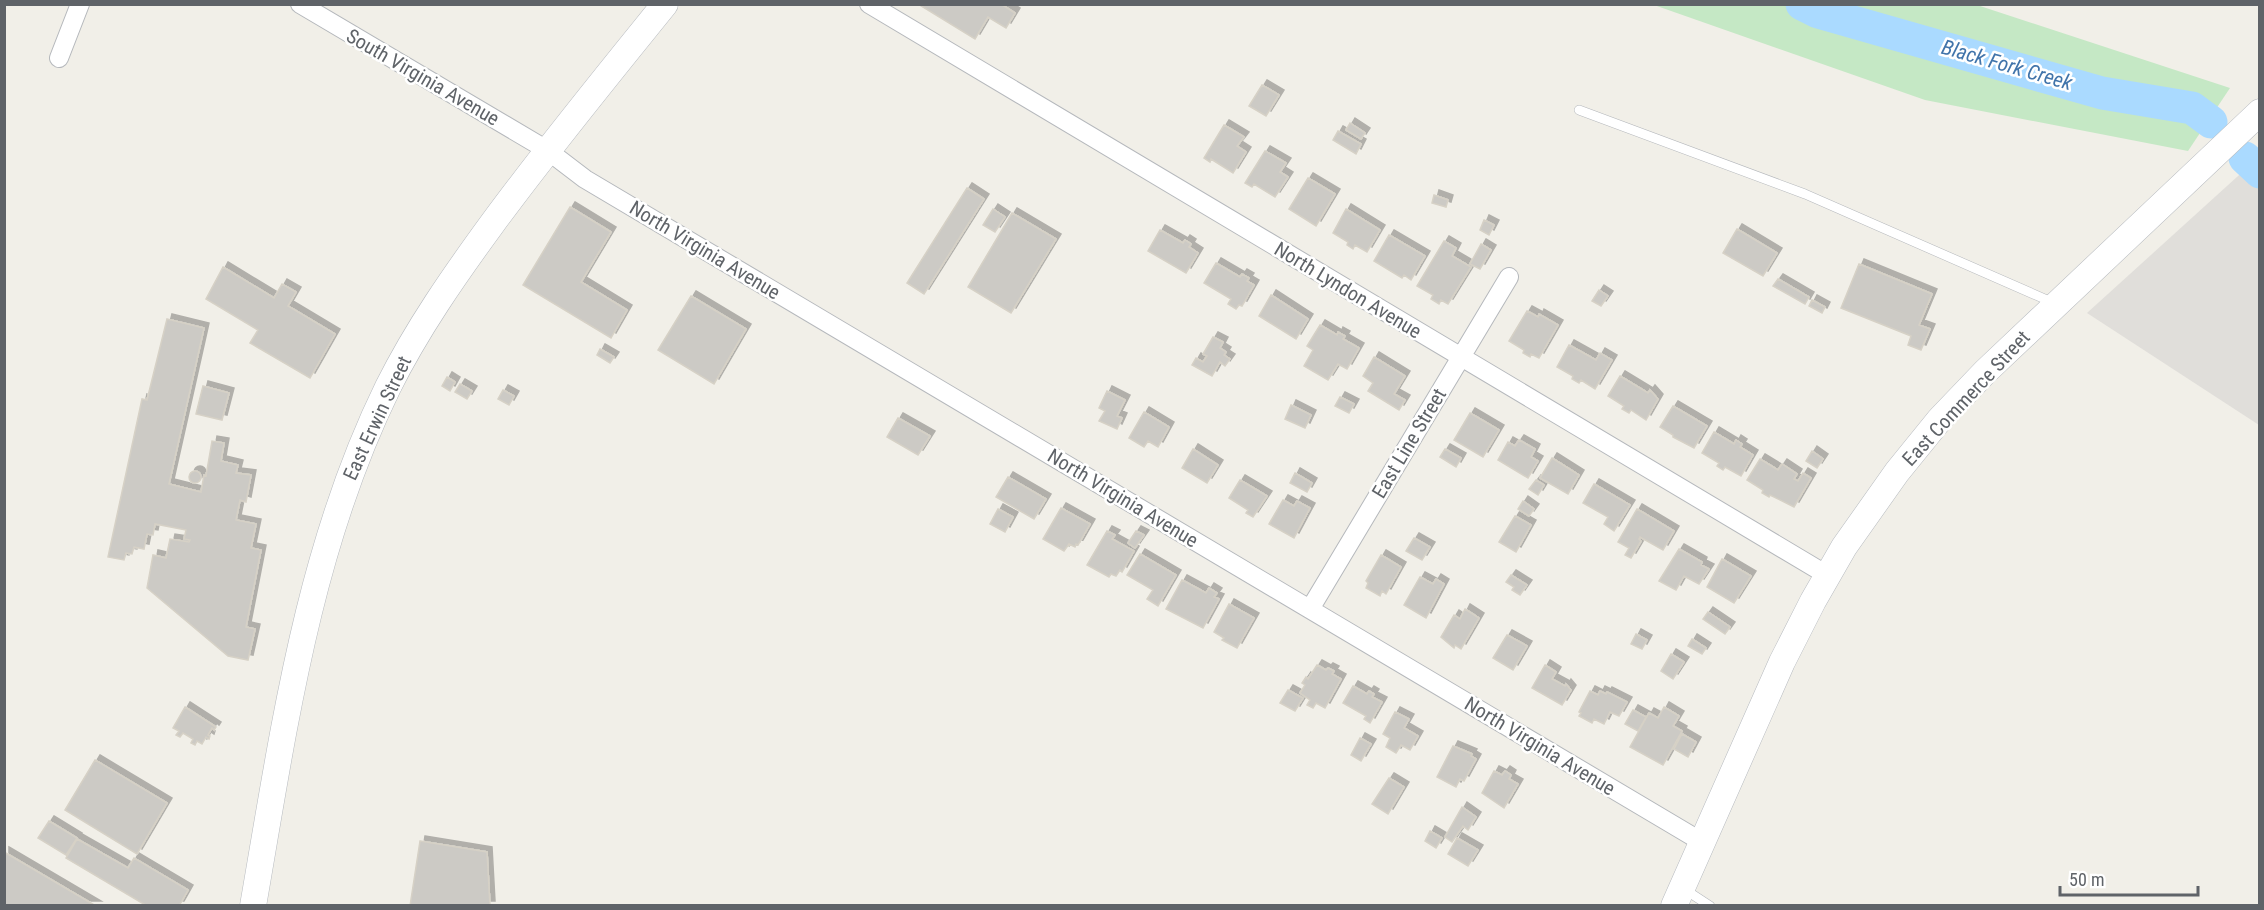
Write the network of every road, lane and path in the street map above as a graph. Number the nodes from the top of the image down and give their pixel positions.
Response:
1 (80, 4) edge
2 (300, 4) edge
3 (664, 4) edge
4 (869, 4) edge
5 (59, 58) dead end
6 (1579, 110) dead end
7 (2259, 112) edge
8 (547, 150) junction
9 (1509, 277) dead end
10 (2056, 303) junction
11 (1461, 357) junction
12 (1827, 575) junction
13 (1310, 609) junction
14 (1702, 842) junction
15 (1678, 897) edge
16 (253, 906) edge
17 (1710, 906) edge

1 - 5 street
2 - 8 street, South Virginia Avenue
3 - 8 main road, East Erwin Street
4 - 11 street, North Lyndon Avenue
6 - 10 lane
7 - 10 main road, East Commerce Street
8 - 13 street, North Virginia Avenue
8 - 16 main road, East Erwin Street
9 - 11 street, East Line Street
10 - 12 main road, East Commerce Street
11 - 12 street, North Lyndon Avenue
11 - 13 street, East Line Street
12 - 14 main road, East Commerce Street
13 - 14 street, North Virginia Avenue
14 - 15 main road, East Commerce Street
15 - 17 lane

